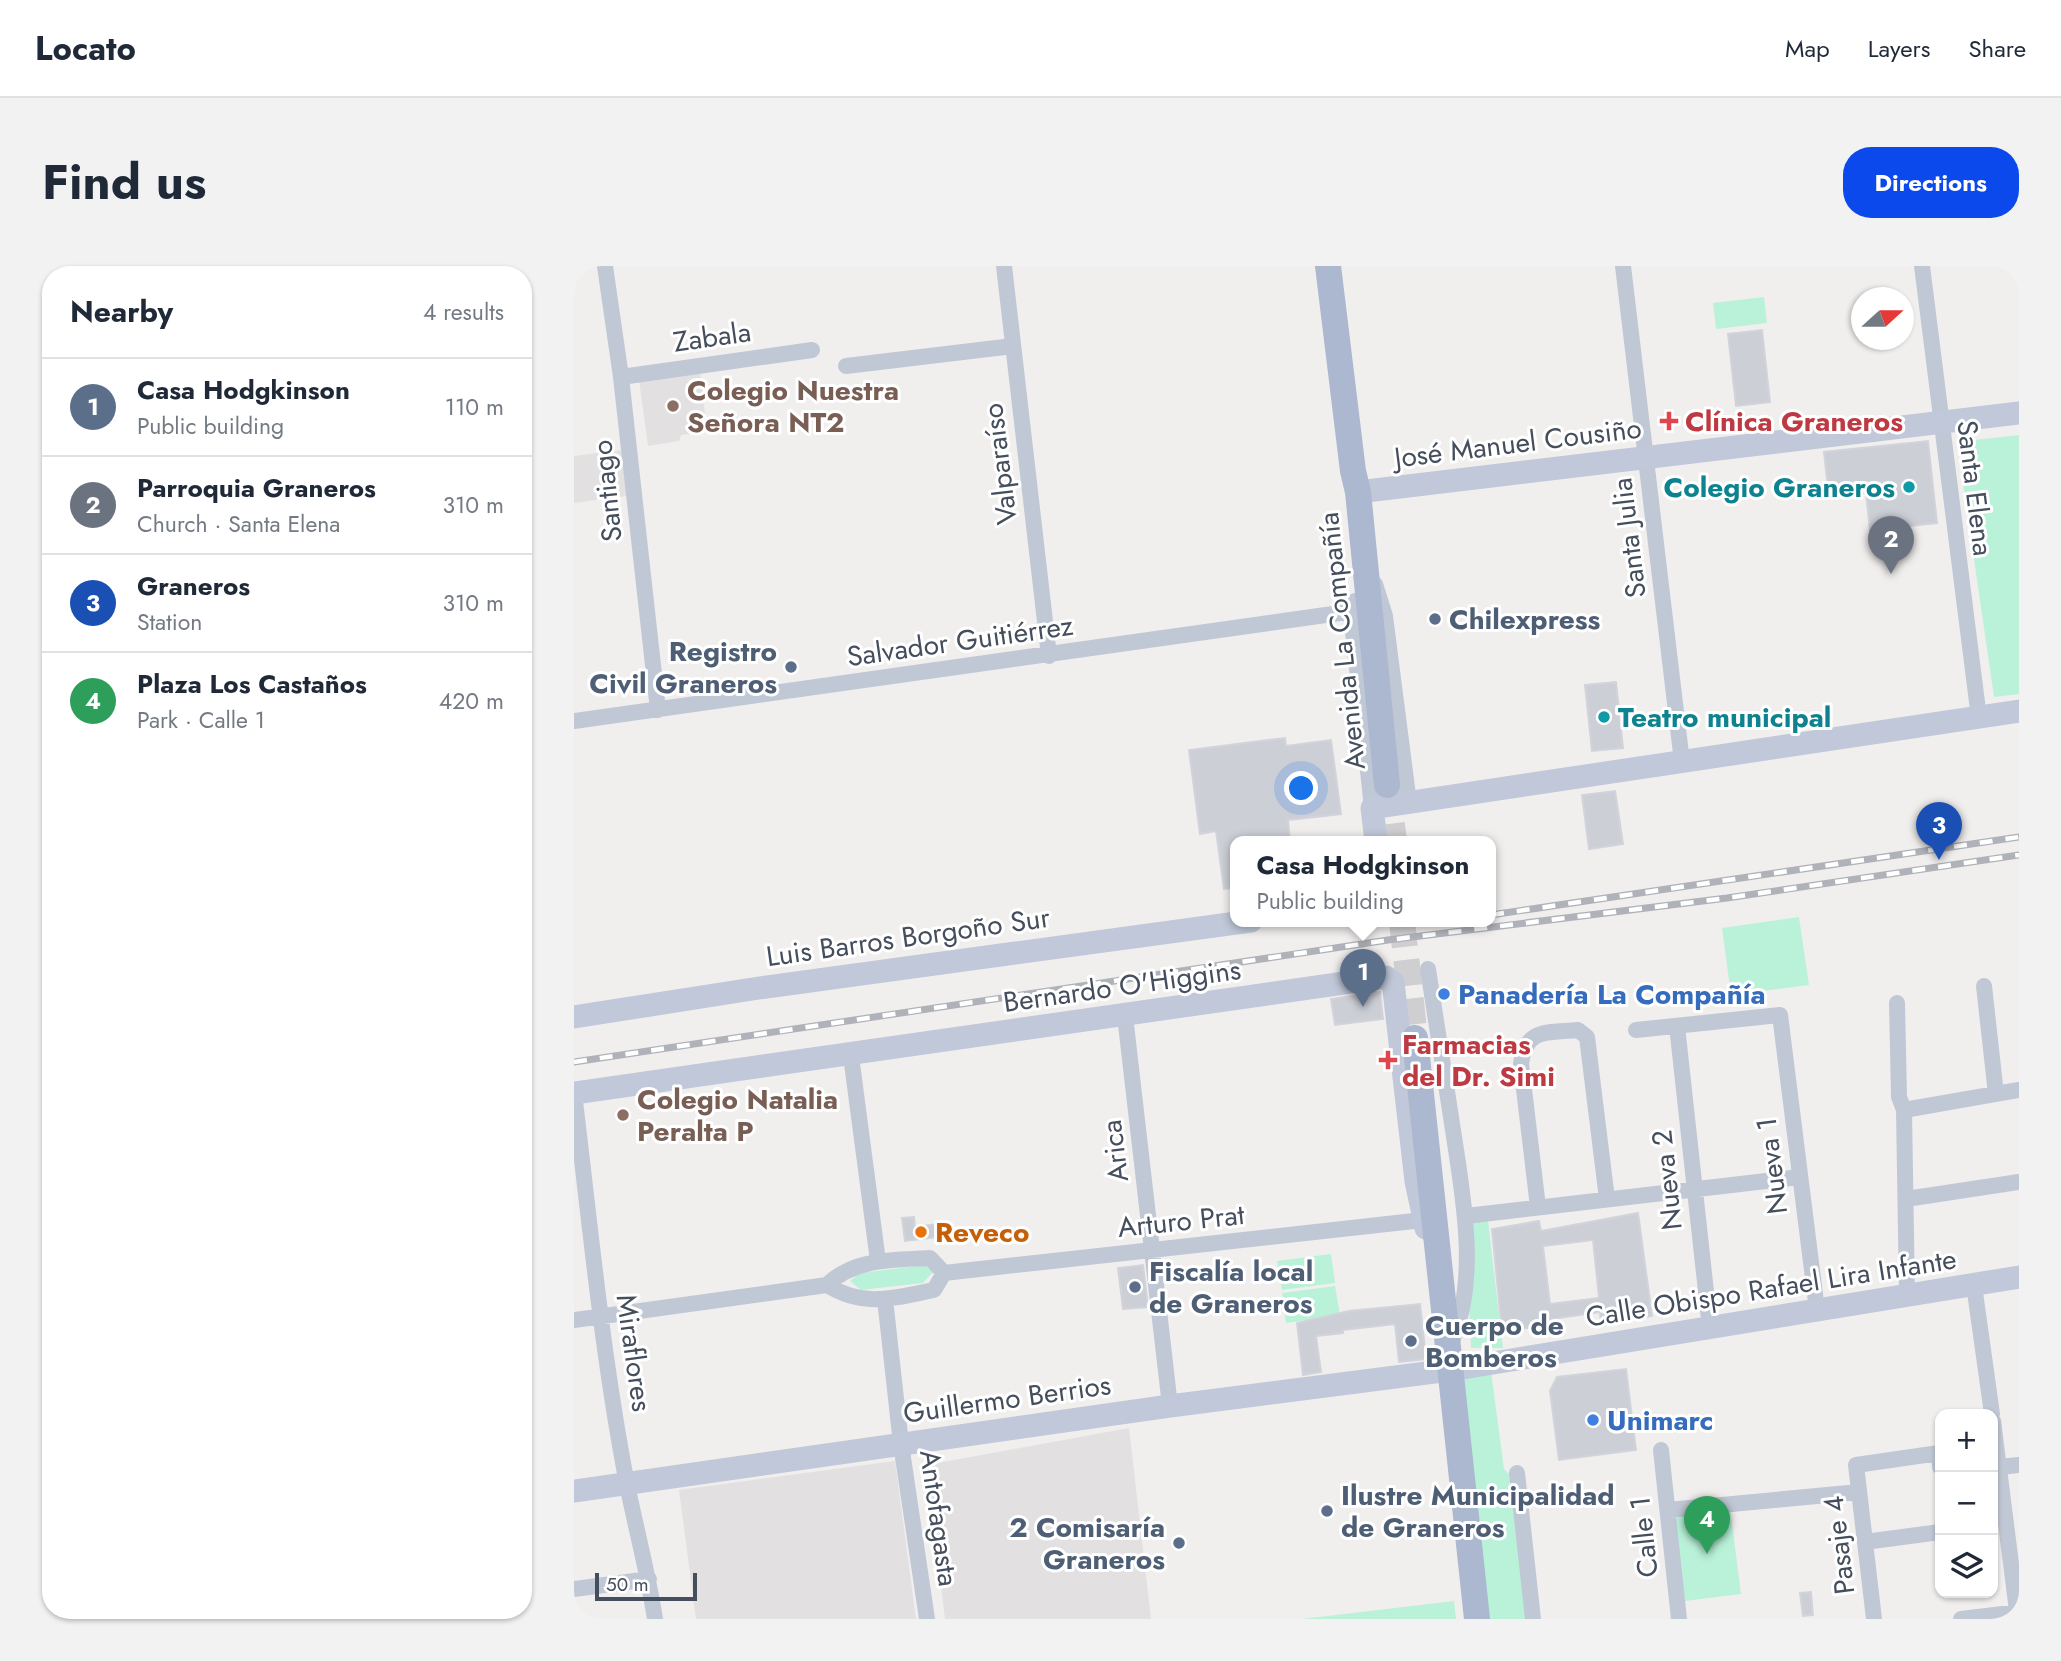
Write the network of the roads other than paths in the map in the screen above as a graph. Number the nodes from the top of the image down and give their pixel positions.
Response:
1 (605, 266) edge
2 (1004, 266) edge
3 (1328, 266) edge
4 (1342, 266) edge
5 (1623, 266) edge
6 (1922, 266) edge
7 (1013, 346) junction
8 (811, 350) dead end
9 (846, 366) dead end
10 (621, 377) junction
11 (2019, 413) edge
12 (1940, 423) junction
13 (1646, 457) junction
14 (1358, 492) junction
15 (1363, 550) junction
16 (1354, 611) junction
17 (1049, 656) junction
18 (658, 710) junction
19 (2019, 711) edge
20 (1979, 718) junction
21 (574, 721) edge
22 (1682, 762) junction
23 (1387, 785) tunnel mouth
24 (1409, 803) junction
25 (1372, 808) junction
26 (1375, 836) edge
27 (1230, 924) edge
28 (1428, 969) dead end
29 (1984, 986) dead end
30 (1897, 1003) dead end
31 (1125, 1016) junction
32 (574, 1017) edge
33 (1677, 1026) junction
34 (1636, 1030) dead end
35 (1417, 1032) junction
36 (851, 1056) junction
37 (2019, 1090) edge
38 (574, 1093) edge
39 (1996, 1094) junction
40 (1904, 1110) junction
41 (1800, 1177) junction
42 (2019, 1182) edge
43 (1695, 1189) junction
44 (1607, 1199) junction
45 (1906, 1199) junction
46 (1538, 1207) junction
47 (1466, 1216) junction
48 (1423, 1220) junction
49 (1154, 1251) junction
50 (878, 1261) junction
51 (1440, 1262) junction
52 (944, 1273) junction
53 (2019, 1277) edge
54 (1974, 1284) junction
55 (828, 1285) junction
56 (1907, 1296) junction
57 (885, 1299) junction
58 (1817, 1310) junction
59 (601, 1317) junction
60 (574, 1320) edge
61 (1710, 1328) junction
62 (1449, 1360) junction
63 (1170, 1406) junction
64 (1991, 1409) edge
65 (901, 1444) junction
66 (1661, 1450) dead end
67 (1935, 1454) edge
68 (1998, 1459) edge
69 (2019, 1465) edge
70 (1999, 1467) junction
71 (1517, 1473) dead end
72 (627, 1483) junction
73 (574, 1491) edge
74 (1859, 1492) junction
75 (1668, 1510) junction
76 (1935, 1533) edge
77 (1865, 1542) junction
78 (2015, 1555) edge
79 (649, 1579) junction
80 (574, 1589) edge
81 (2018, 1614) edge
82 (655, 1619) edge
83 (928, 1619) edge
84 (1476, 1619) edge
85 (1533, 1619) edge
86 (1679, 1619) edge
87 (1874, 1619) edge
88 (1961, 1619) edge

1 - 10 street, Santiago
2 - 7 street, Valparaíso
3 - 14 main road, Avenida La Compañía
4 - 14 main road, Avenida La Compañía
5 - 13 street, Santa Julia
6 - 12 street, Santa Elena
7 - 9 street
7 - 17 street, Valparaíso
8 - 10 street, Zabala
10 - 18 street, Santiago
11 - 12 street, José Manuel Cousiño
12 - 13 street, José Manuel Cousiño
12 - 20 street, Santa Elena
13 - 14 street, José Manuel Cousiño
13 - 22 street, Santa Julia
14 - 15 main road, Avenida La Compañía
15 - 16 street
15 - 23 main road, Avenida La Compañía
15 - 24 street
16 - 17 street, Salvador Guitiérrez
16 - 25 street
17 - 18 street, Salvador Guitiérrez
18 - 21 street, Salvador Guitiérrez
19 - 20 street
20 - 22 street
22 - 24 street
24 - 25 street
25 - 26 street
27 - 32 street, Luis Barros Borgoño Sur
28 - 35 street, Bernardo O'Higgins
29 - 39 street
30 - 40 street
31 - 35 street, Bernardo O'Higgins
31 - 36 street, Bernardo O'Higgins
31 - 49 street, Arica
33 - 34 street
33 - 41 street, Nueva 1
33 - 43 street, Nueva 2
35 - 47 street, Bernardo O'Higgins
35 - 48 street, Bernardo O'Higgins
35 - 51 main road
36 - 38 street, Bernardo O'Higgins
36 - 50 street
37 - 39 street
38 - 59 street, Miraflores
39 - 40 street
40 - 45 street
41 - 43 street
41 - 58 street, Nueva 1
42 - 45 street
43 - 44 street
43 - 61 street, Nueva 2
44 - 46 street
44 - 46 street
45 - 56 street
46 - 47 street
47 - 62 street, Bernardo O'Higgins
48 - 49 street, Arturo Prat
48 - 51 street, Bernardo O'Higgins
49 - 52 street, Arturo Prat
49 - 63 street, Arica
50 - 52 street
50 - 55 street
51 - 62 main road
52 - 57 street
53 - 54 street, Calle Obispo Rafael Lira Infante
54 - 56 street, Calle Obispo Rafael Lira Infante
54 - 64 street
55 - 57 street
55 - 59 street
56 - 58 street, Calle Obispo Rafael Lira Infante
57 - 65 street, Antofagasta
58 - 61 street, Calle Obispo Rafael Lira Infante
59 - 60 street
59 - 72 street, Miraflores
61 - 62 street, Calle Obispo Rafael Lira Infante
62 - 63 street, Guillermo Berrios
62 - 84 main road
63 - 65 street, Guillermo Berrios
65 - 72 street, Guillermo Berrios
65 - 83 street, Antofagasta
66 - 75 street, Calle 1
67 - 74 street, Pasaje 4
68 - 70 street
69 - 70 street
70 - 78 street
71 - 85 street
72 - 73 street, Guillermo Berrios
72 - 79 street, Miraflores
74 - 75 street
74 - 77 street, Pasaje 4
75 - 86 street, Calle 1
76 - 77 street
77 - 87 street, Pasaje 4
78 - 81 street
79 - 80 street
79 - 82 street, Miraflores
81 - 88 street

